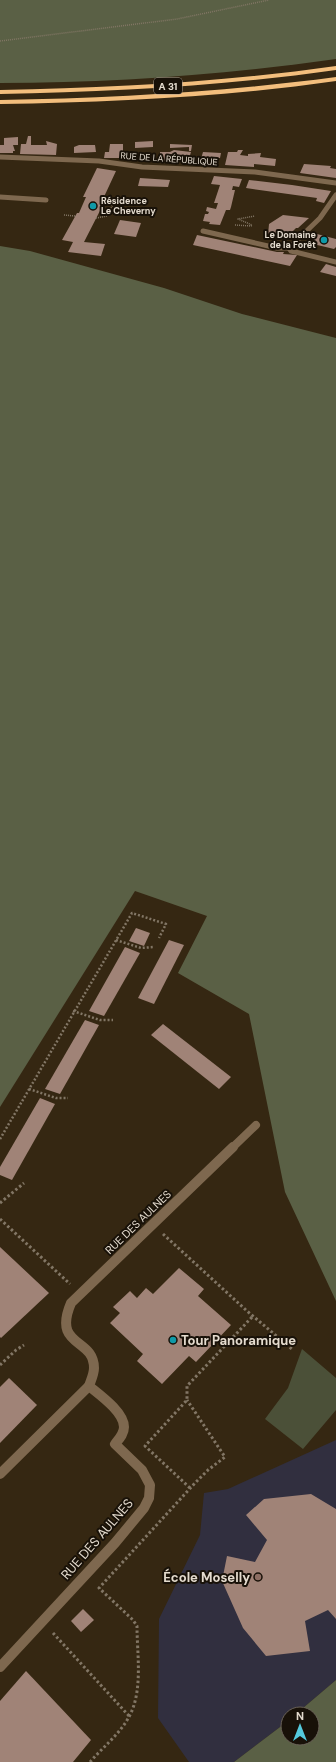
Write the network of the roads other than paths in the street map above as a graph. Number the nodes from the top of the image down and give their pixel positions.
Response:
1 (336, 68) edge
2 (336, 79) edge
3 (0, 92) edge
4 (0, 102) edge
5 (0, 157) edge
6 (336, 183) edge
7 (336, 195) edge
8 (0, 197) edge
9 (46, 200) dead end
10 (203, 231) dead end
11 (289, 248) junction
12 (336, 262) edge
13 (256, 1125) dead end
14 (89, 1386) junction
15 (0, 1474) edge
16 (0, 1667) edge

1 - 3 highway, A 31
2 - 4 highway, A 31
5 - 6 street, RUE DE LA RÉPUBLIQUE
7 - 11 street
8 - 9 street
10 - 11 street
11 - 12 street
13 - 14 street, RUE DES AULNES
14 - 15 street
14 - 16 street, RUE DES AULNES

